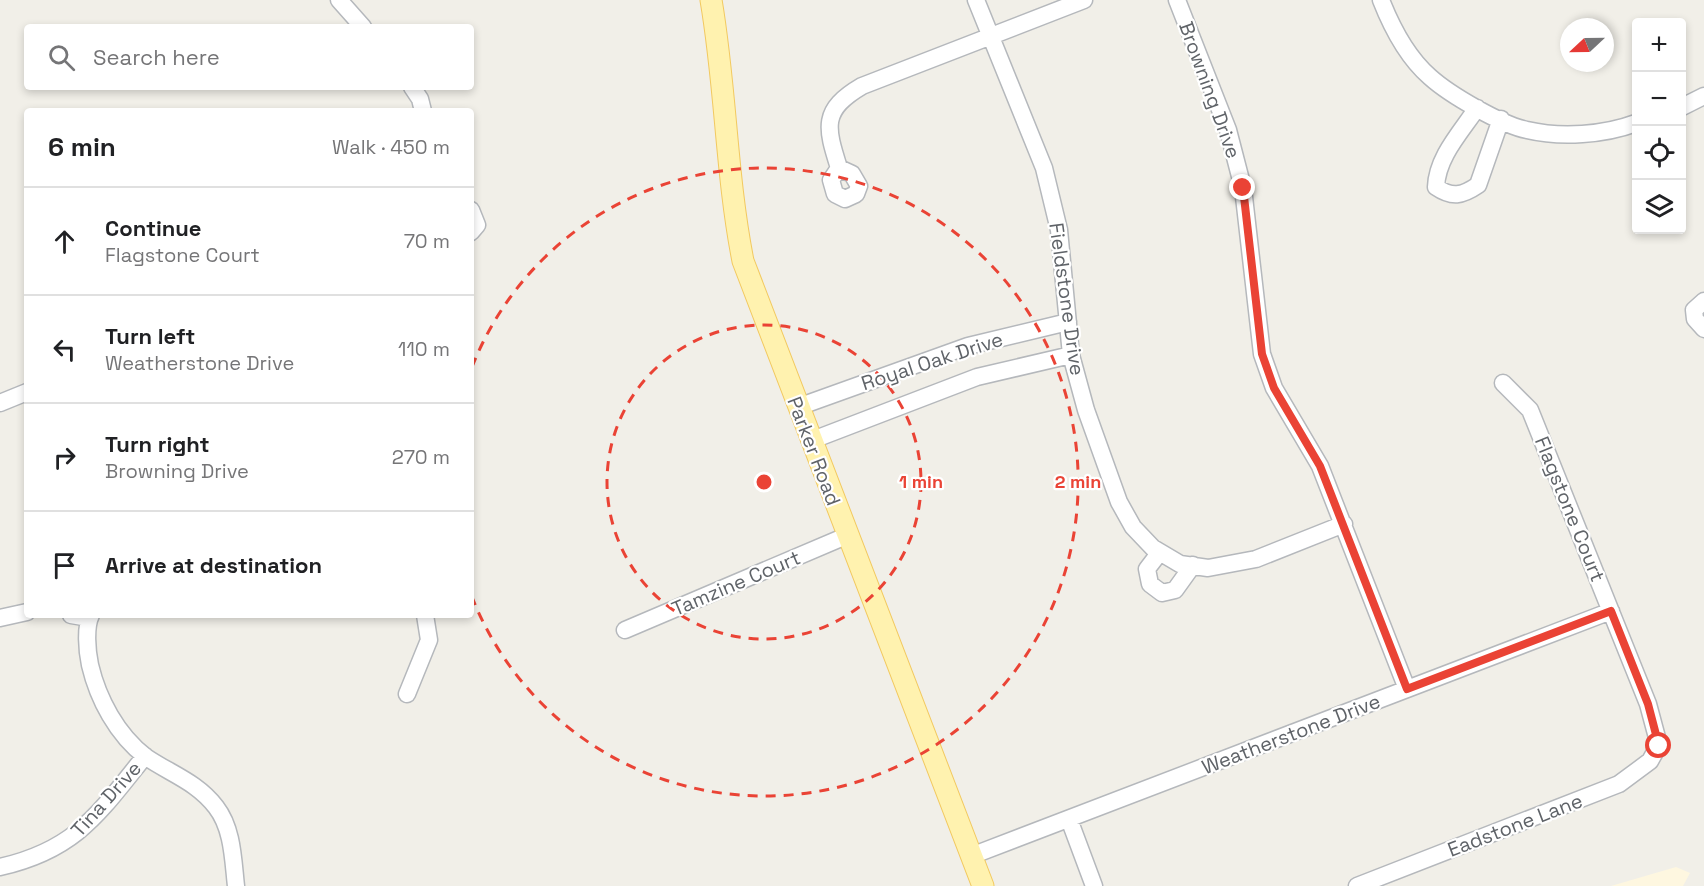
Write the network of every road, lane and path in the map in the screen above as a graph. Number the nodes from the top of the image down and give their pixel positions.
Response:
1 (711, 0) edge
2 (976, 0) edge
3 (1084, 0) edge
4 (1178, 0) edge
5 (1381, 0) edge
6 (341, 1) edge
7 (360, 24) edge
8 (990, 37) junction
9 (413, 90) edge
10 (1704, 96) edge
11 (1686, 105) edge
12 (422, 108) edge
13 (1477, 108) junction
14 (1501, 119) junction
15 (1632, 124) edge
16 (838, 168) dead end
17 (1704, 301) edge
18 (1068, 322) junction
19 (1704, 329) edge
20 (1071, 355) junction
21 (1503, 383) dead end
22 (24, 393) edge
23 (0, 403) edge
24 (798, 407) junction
25 (810, 441) junction
26 (1344, 524) junction
27 (846, 536) junction
28 (1160, 552) junction
29 (1193, 566) junction
30 (1611, 611) junction
31 (24, 613) edge
32 (0, 618) edge
33 (90, 618) edge
34 (425, 618) edge
35 (625, 630) dead end
36 (1407, 689) junction
37 (407, 694) dead end
38 (1659, 746) joint
39 (145, 756) junction
40 (1069, 819) junction
41 (971, 856) junction
42 (0, 867) edge
43 (236, 886) edge
44 (982, 886) edge
45 (1094, 886) edge
46 (1357, 886) edge

1 - 24 main road, Parker Road
2 - 8 street, Fieldstone Drive
3 - 8 street
4 - 26 street, Browning Drive
5 - 13 street
6 - 7 street
8 - 16 street
8 - 18 street, Fieldstone Drive
9 - 12 street
10 - 11 street
13 - 14 street
13 - 14 street
14 - 15 street
17 - 19 street
18 - 20 street, Fieldstone Drive
18 - 24 street, Royal Oak Drive
20 - 25 street, Royal Oak Drive
20 - 28 street, Fieldstone Drive
21 - 30 street, Flagstone Court
22 - 23 street
24 - 25 main road, Parker Road
25 - 27 main road, Parker Road
26 - 29 street, Fieldstone Drive
26 - 36 street, Browning Drive
27 - 35 street, Tamzine Court
27 - 41 main road, Parker Road
28 - 29 street, Fieldstone Drive
28 - 29 street
30 - 36 street, Weatherstone Drive
30 - 38 street, Flagstone Court
31 - 32 street
33 - 39 street
34 - 37 street
36 - 40 street, Weatherstone Drive
38 - 46 street, Eadstone Lane
39 - 42 street, Tina Drive
39 - 43 street
40 - 41 street, Weatherstone Drive
40 - 45 street
41 - 44 main road, Parker Road

